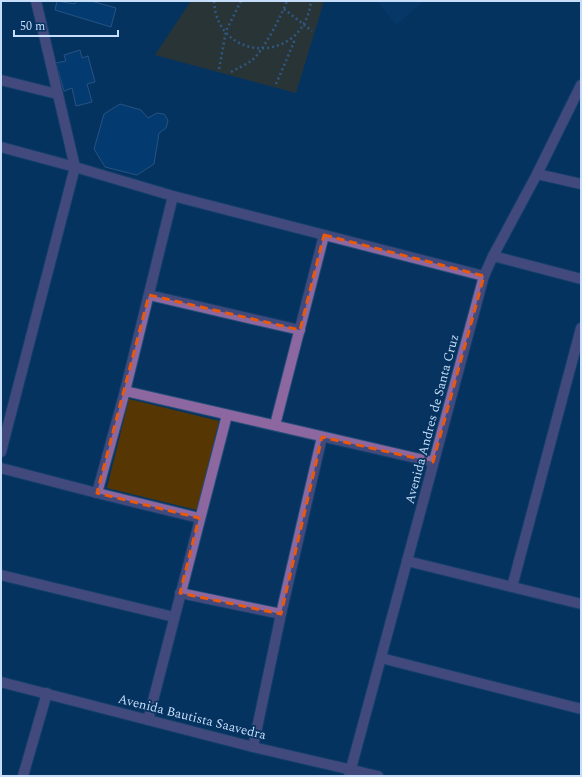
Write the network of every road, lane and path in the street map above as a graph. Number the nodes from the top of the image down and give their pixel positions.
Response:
1 (36, 1) edge
2 (214, 1) edge
3 (241, 1) edge
4 (287, 1) edge
5 (311, 1) edge
6 (284, 9) junction
7 (304, 24) junction
8 (226, 31) junction
9 (312, 31) dead end
10 (292, 39) junction
11 (261, 49) junction
12 (219, 68) dead end
13 (232, 72) dead end
14 (1, 80) edge
15 (276, 84) dead end
16 (581, 85) edge
17 (57, 94) junction
18 (1, 147) edge
19 (75, 166) junction
20 (537, 174) junction
21 (581, 184) edge
22 (173, 196) junction
23 (324, 235) junction
24 (493, 256) junction
25 (484, 276) junction
26 (581, 279) edge
27 (148, 295) junction
28 (581, 328) edge
29 (300, 330) junction
30 (125, 391) junction
31 (227, 415) junction
32 (275, 425) junction
33 (322, 436) junction
34 (1, 452) edge
35 (433, 462) junction
36 (1, 468) edge
37 (97, 493) junction
38 (200, 518) junction
39 (407, 561) junction
40 (1, 575) edge
41 (512, 587) junction
42 (180, 593) junction
43 (581, 604) edge
44 (281, 614) junction
45 (174, 617) junction
46 (381, 658) junction
47 (1, 682) edge
48 (47, 693) junction
49 (581, 709) edge
50 (148, 720) junction
51 (253, 747) junction
52 (350, 773) edge
53 (23, 776) edge
54 (378, 776) edge

1 - 17 street
2 - 8 path
3 - 8 path
4 - 6 path
5 - 7 path
6 - 7 path
6 - 11 path
7 - 9 path
7 - 10 path
8 - 11 path
8 - 12 path
10 - 11 path
10 - 15 path
11 - 13 path
14 - 17 street
16 - 20 street, Avenida Andres de Santa Cruz
17 - 19 street
18 - 19 street
19 - 22 street
19 - 34 street
20 - 21 street
20 - 24 street, Avenida Andres de Santa Cruz
22 - 23 street
22 - 27 street
23 - 25 street
23 - 29 street
24 - 25 street, Avenida Andres de Santa Cruz
24 - 26 street
25 - 35 street, Avenida Andres de Santa Cruz
27 - 29 street
27 - 30 street
28 - 41 street
29 - 32 street
30 - 31 street
30 - 37 street
31 - 32 street
31 - 38 street
32 - 33 street
33 - 35 street
33 - 44 street
35 - 39 street, Avenida Andres de Santa Cruz
36 - 37 street
37 - 38 street
38 - 42 street
39 - 41 street
39 - 46 street, Avenida Andres de Santa Cruz
40 - 45 street
41 - 43 street
42 - 44 street
42 - 45 street
44 - 51 street
45 - 50 street
46 - 49 street
46 - 52 street, Avenida Andres de Santa Cruz
47 - 48 street, Avenida Bautista Saavedra
48 - 50 street, Avenida Bautista Saavedra
48 - 53 street
50 - 51 street, Avenida Bautista Saavedra
51 - 52 street, Avenida Bautista Saavedra
52 - 54 street, Avenida Bautista Saavedra

